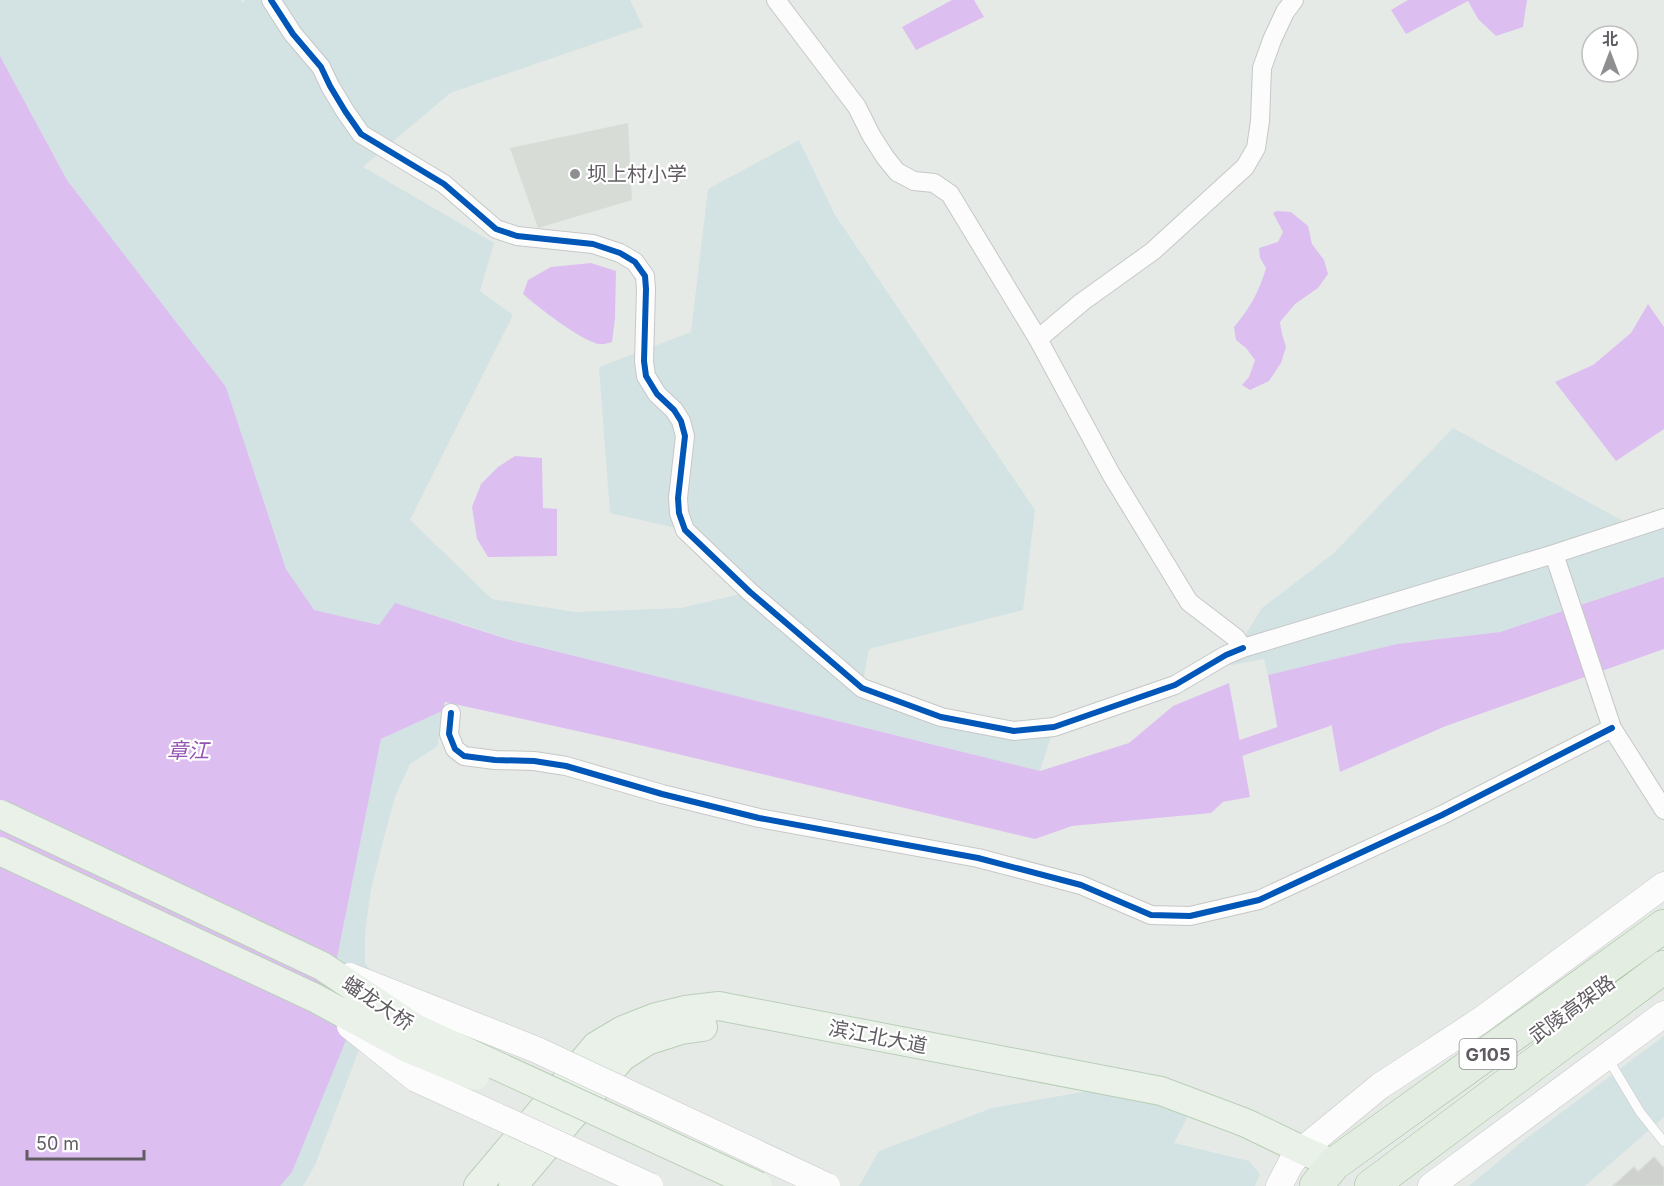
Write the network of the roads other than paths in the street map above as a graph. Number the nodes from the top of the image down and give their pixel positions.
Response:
1 (271, 0) edge
2 (776, 0) edge
3 (1294, 0) edge
4 (1038, 339) junction
5 (1664, 518) edge
6 (1554, 554) junction
7 (1243, 648) junction
8 (451, 714) dead end
9 (1612, 728) junction
10 (1664, 810) edge
11 (0, 814) edge
12 (0, 850) edge
13 (1664, 885) edge
14 (1664, 926) edge
15 (1664, 941) edge
16 (322, 966) junction
17 (1664, 968) edge
18 (315, 998) junction
19 (1664, 1014) edge
20 (1607, 1056) junction
21 (1664, 1142) edge
22 (1290, 1167) edge
23 (1326, 1180) edge
24 (478, 1186) edge
25 (513, 1186) edge
26 (650, 1186) edge
27 (715, 1186) edge
28 (758, 1186) edge
29 (827, 1186) edge
30 (1371, 1186) edge
31 (1395, 1186) edge
32 (1431, 1186) edge

1 - 7 street
2 - 4 street
3 - 4 street
4 - 7 street
5 - 6 street
6 - 7 street
6 - 9 street
8 - 9 street
9 - 10 street
11 - 16 main road, 蟠龙大桥, bridge
12 - 18 main road, 蟠龙大桥, bridge
13 - 22 street
14 - 23 highway, G105
15 - 23 highway, 武陵高架路
16 - 28 main road, 蟠龙大桥, bridge
16 - 29 street, bridge
17 - 30 highway, 武陵高架路
17 - 31 highway, G105
18 - 26 street, bridge
18 - 27 main road, 蟠龙大桥, bridge
19 - 20 street
20 - 21 lane
20 - 32 street
22 - 23 main road, 滨江北大道
22 - 24 main road, 滨江北大道
22 - 25 main road, 滨江北大道

